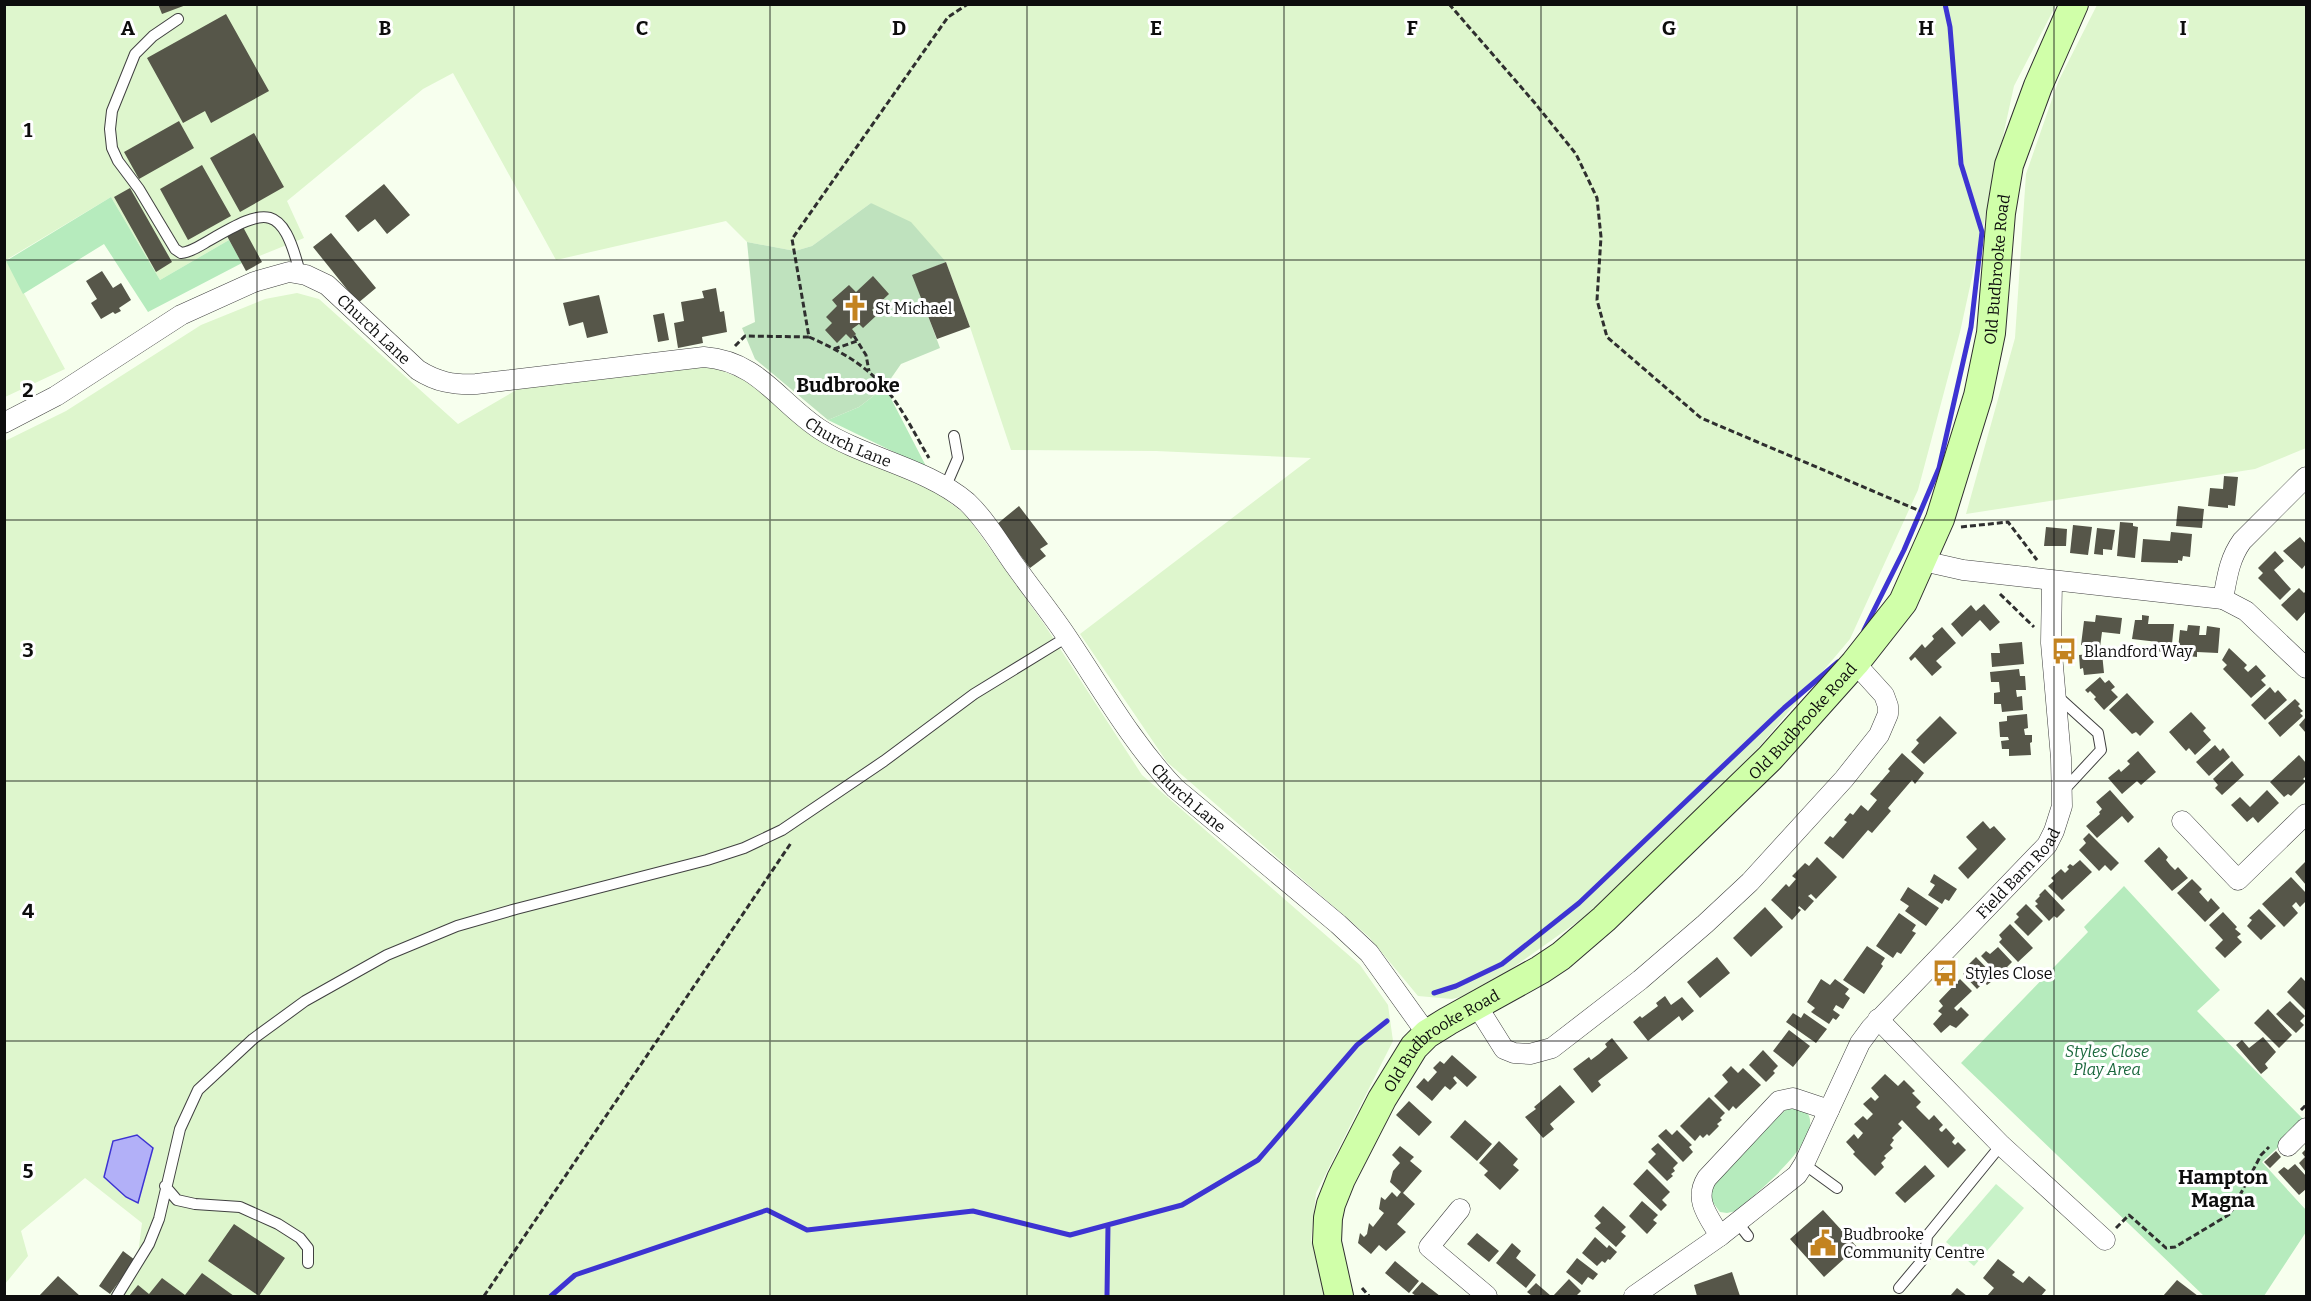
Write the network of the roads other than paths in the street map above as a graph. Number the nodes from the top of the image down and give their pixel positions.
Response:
1 (2074, 4) edge
2 (178, 19) dead end
3 (300, 273) junction
4 (4, 423) edge
5 (954, 436) dead end
6 (2307, 477) edge
7 (940, 485) junction
8 (1923, 561) junction
9 (2052, 581) junction
10 (2223, 599) junction
11 (1067, 637) junction
12 (1855, 663) junction
13 (2307, 668) edge
14 (2056, 695) junction
15 (2063, 791) junction
16 (2307, 814) edge
17 (2182, 821) dead end
18 (1477, 1006) junction
19 (1878, 1019) junction
20 (1427, 1034) junction
21 (1829, 1110) junction
22 (2302, 1121) edge
23 (2280, 1144) road end
24 (2001, 1145) junction
25 (1804, 1164) junction
26 (165, 1186) junction
27 (1837, 1188) dead end
28 (1460, 1209) dead end
29 (1720, 1236) junction
30 (2104, 1240) road end
31 (308, 1263) dead end
32 (1899, 1288) dead end
33 (1643, 1294) edge
34 (117, 1296) edge
35 (1340, 1296) edge
36 (1487, 1296) edge

1 - 8 street, Old Budbrooke Road
2 - 3 lane
3 - 4 street
3 - 7 street, Church Lane
5 - 7 lane
6 - 10 street
7 - 11 street, Church Lane
8 - 9 street
8 - 12 street, Old Budbrooke Road
9 - 10 street
9 - 14 street, Field Barn Road
10 - 13 street
11 - 20 street, Church Lane
11 - 26 lane
12 - 18 street, Old Budbrooke Road
12 - 18 street
14 - 15 street, Field Barn Road
14 - 15 lane
15 - 19 street, Field Barn Road
16 - 17 street
18 - 20 street, Old Budbrooke Road
19 - 21 street, Field Barn Road
19 - 24 street
20 - 35 street, Old Budbrooke Road
21 - 25 street, Field Barn Road
21 - 29 street
22 - 23 street
24 - 30 street
24 - 32 lane
25 - 27 lane
25 - 29 street, Field Barn Road
26 - 31 lane
26 - 34 lane
28 - 36 street
29 - 33 street, Field Barn Road

